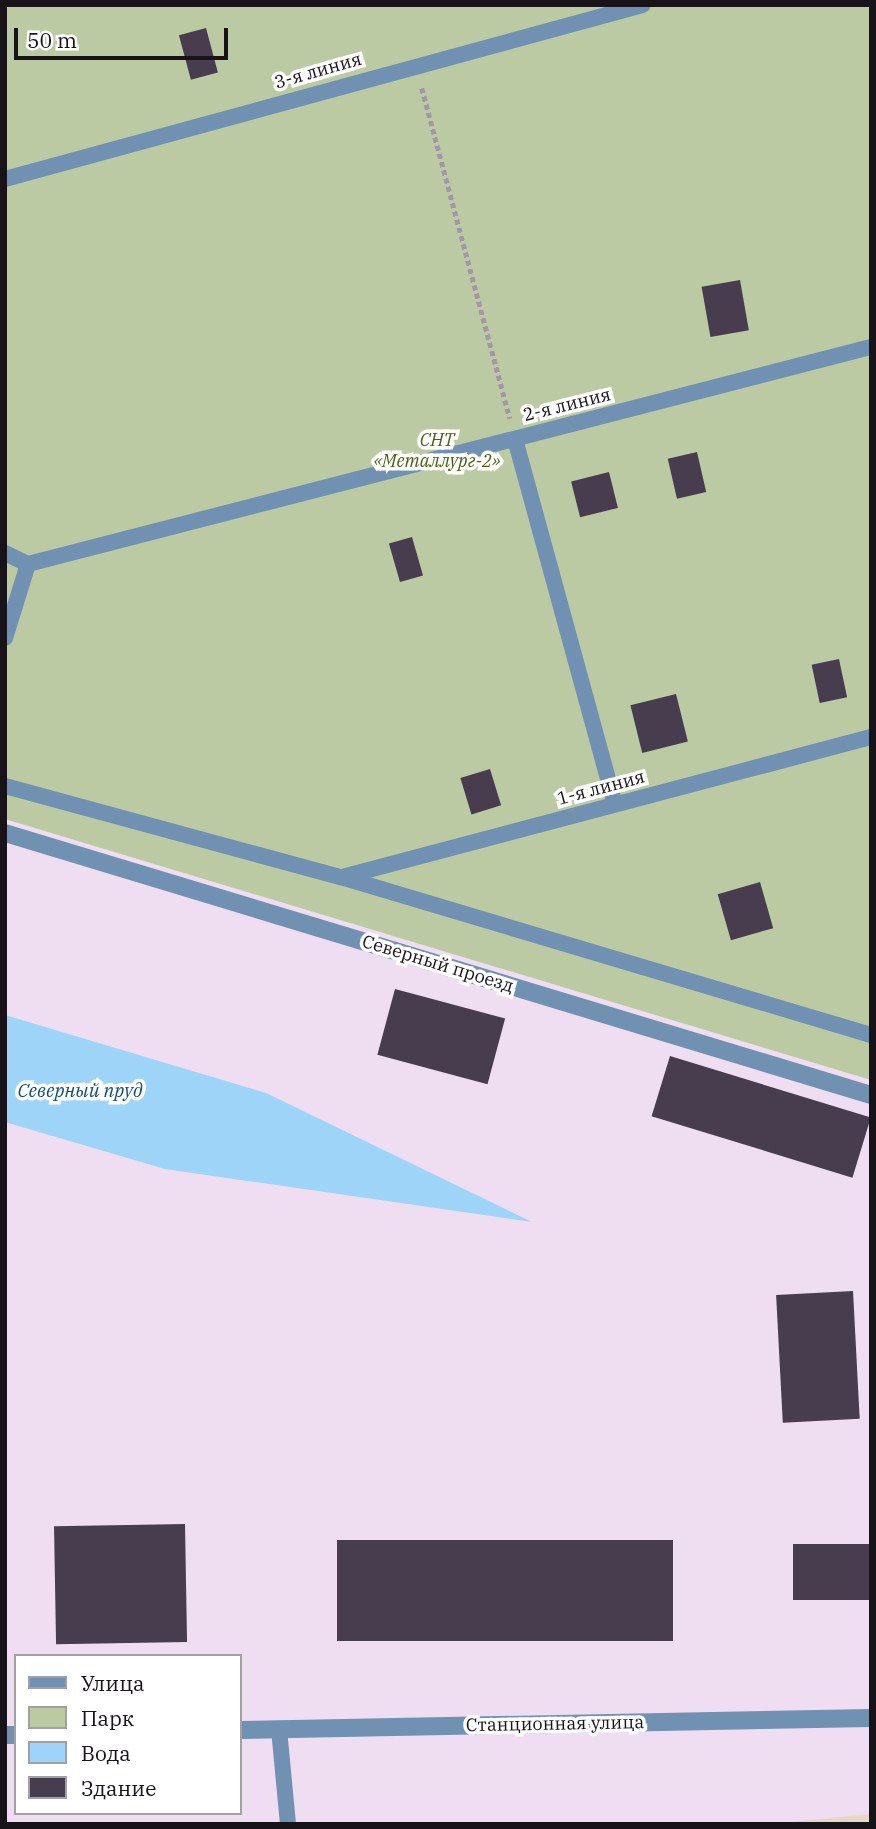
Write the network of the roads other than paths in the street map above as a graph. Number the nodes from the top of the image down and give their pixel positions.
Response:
1 (643, 5) edge
2 (5, 179) edge
3 (871, 347) edge
4 (515, 439) junction
5 (5, 553) edge
6 (28, 564) junction
7 (5, 638) edge
8 (871, 737) edge
9 (5, 786) edge
10 (615, 804) junction
11 (5, 833) edge
12 (341, 877) junction
13 (871, 1035) edge
14 (871, 1095) edge
15 (871, 1718) edge
16 (242, 1730) edge
17 (279, 1730) junction
18 (288, 1824) edge

1 - 2 lane, 3-я линия
3 - 4 lane, 2-я линия
4 - 6 lane, 2-я линия
4 - 10 lane
5 - 6 lane
6 - 7 lane
8 - 10 lane, 1-я линия
9 - 12 lane
10 - 12 lane, 1-я линия
11 - 14 street, Северный проезд
12 - 13 lane
15 - 17 street, Станционная улица
16 - 17 street, Станционная улица
17 - 18 lane

